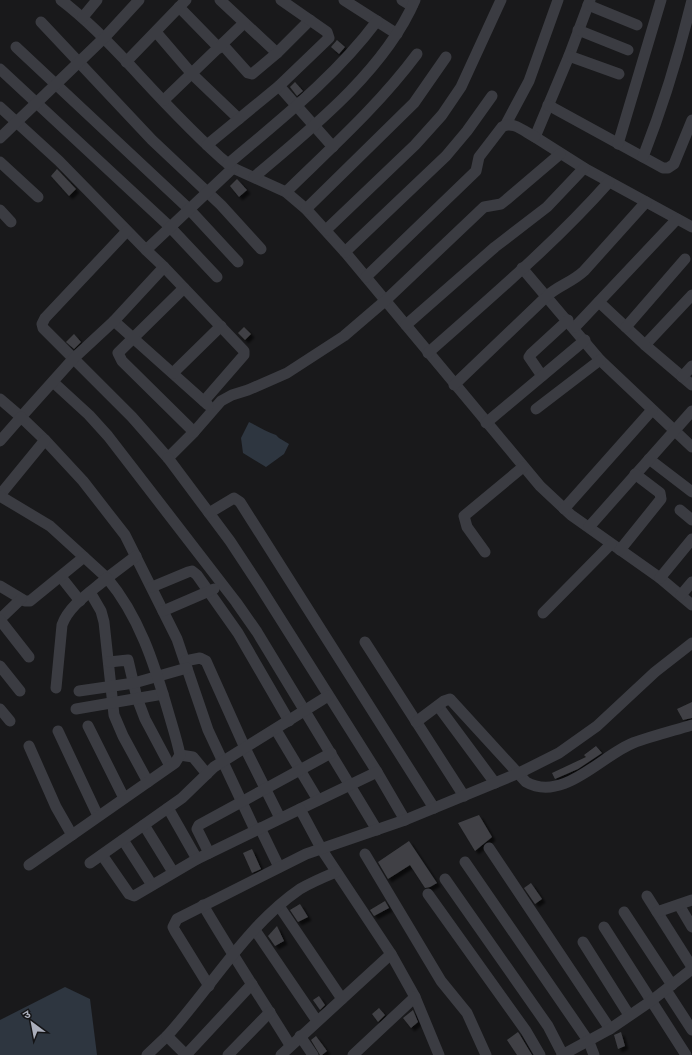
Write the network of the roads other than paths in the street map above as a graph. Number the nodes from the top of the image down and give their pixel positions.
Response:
1 (61, 0) edge
2 (97, 0) edge
3 (139, 0) edge
4 (220, 0) edge
5 (281, 0) edge
6 (344, 0) edge
7 (402, 0) edge
8 (501, 0) edge
9 (558, 0) edge
10 (661, 0) edge
11 (692, 0) edge
12 (589, 2) edge
13 (414, 3) edge
14 (182, 4) edge
15 (83, 16) junction
16 (310, 20) junction
17 (377, 21) junction
18 (41, 22) dead end
19 (244, 23) junction
20 (637, 25) dead end
21 (578, 30) junction
22 (156, 32) junction
23 (397, 34) junction
24 (105, 38) junction
25 (221, 46) junction
26 (16, 47) dead end
27 (628, 50) dead end
28 (277, 54) junction
29 (417, 54) dead end
30 (569, 56) junction
31 (446, 57) dead end
32 (79, 62) junction
33 (126, 62) junction
34 (0, 68) edge
35 (192, 74) junction
36 (619, 74) dead end
37 (56, 84) junction
38 (279, 86) junction
39 (492, 96) dead end
40 (164, 100) junction
41 (37, 103) junction
42 (548, 105) junction
43 (297, 106) junction
44 (0, 107) edge
45 (239, 119) junction
46 (692, 120) edge
47 (16, 122) junction
48 (506, 124) junction
49 (314, 126) junction
50 (535, 137) junction
51 (0, 138) edge
52 (618, 144) junction
53 (207, 145) junction
54 (333, 147) junction
55 (560, 154) junction
56 (643, 157) junction
57 (0, 162) edge
58 (230, 166) junction
59 (584, 168) junction
60 (254, 177) junction
61 (609, 182) junction
62 (206, 192) junction
63 (286, 192) junction
64 (38, 197) dead end
65 (646, 202) junction
66 (188, 208) junction
67 (306, 209) junction
68 (0, 210) edge
69 (677, 219) junction
70 (11, 222) dead end
71 (169, 226) junction
72 (692, 227) edge
73 (326, 230) junction
74 (128, 231) junction
75 (261, 249) dead end
76 (146, 250) junction
77 (345, 252) junction
78 (685, 259) dead end
79 (238, 262) dead end
80 (164, 267) junction
81 (522, 268) junction
82 (217, 277) dead end
83 (366, 277) junction
84 (184, 288) junction
85 (692, 295) edge
86 (547, 296) junction
87 (386, 300) junction
88 (599, 302) junction
89 (114, 321) junction
90 (571, 324) junction
91 (406, 325) junction
92 (221, 326) junction
93 (626, 327) junction
94 (133, 338) junction
95 (585, 340) junction
96 (645, 345) junction
97 (428, 353) junction
98 (74, 359) junction
99 (600, 360) junction
100 (692, 366) edge
101 (173, 373) junction
102 (542, 376) junction
103 (682, 377) junction
104 (53, 382) junction
105 (454, 385) junction
106 (692, 385) edge
107 (0, 399) edge
108 (204, 401) junction
109 (536, 409) dead end
110 (213, 410) junction
111 (652, 410) junction
112 (692, 411) edge
113 (21, 417) junction
114 (486, 423) junction
115 (674, 430) junction
116 (194, 432) junction
117 (45, 440) junction
118 (0, 442) edge
119 (692, 447) edge
120 (168, 458) junction
121 (649, 459) junction
122 (523, 468) junction
123 (636, 474) junction
124 (692, 492) edge
125 (0, 495) edge
126 (564, 509) junction
127 (680, 510) dead end
128 (210, 513) junction
129 (692, 520) edge
130 (589, 527) junction
131 (692, 539) edge
132 (615, 547) junction
133 (485, 552) dead end
134 (136, 556) junction
135 (84, 557) junction
136 (61, 577) junction
137 (107, 578) junction
138 (660, 578) junction
139 (692, 582) edge
140 (223, 585) junction
141 (0, 586) edge
142 (152, 587) junction
143 (209, 591) junction
144 (90, 592) junction
145 (682, 595) junction
146 (21, 599) junction
147 (80, 601) junction
148 (692, 605) edge
149 (163, 611) junction
150 (543, 613) dead end
151 (0, 620) edge
152 (365, 642) dead end
153 (692, 643) edge
154 (29, 657) dead end
155 (109, 662) junction
156 (186, 664) junction
157 (0, 666) edge
158 (157, 677) junction
159 (134, 683) junction
160 (111, 687) junction
161 (56, 688) dead end
162 (20, 691) dead end
163 (79, 691) dead end
164 (163, 694) junction
165 (328, 696) junction
166 (137, 698) junction
167 (112, 702) junction
168 (438, 706) junction
169 (0, 709) edge
170 (76, 709) dead end
171 (304, 711) junction
172 (10, 721) dead end
173 (289, 721) junction
174 (416, 722) junction
175 (692, 725) edge
176 (88, 726) dead end
177 (276, 730) junction
178 (58, 731) dead end
179 (29, 746) dead end
180 (245, 748) junction
181 (331, 753) junction
182 (180, 755) junction
183 (222, 762) junction
184 (170, 766) junction
185 (300, 769) junction
186 (377, 772) junction
187 (207, 774) junction
188 (522, 778) junction
189 (148, 782) junction
190 (495, 783) junction
191 (351, 784) junction
192 (265, 788) junction
193 (464, 796) junction
194 (124, 798) junction
195 (318, 800) junction
196 (241, 801) junction
197 (168, 808) junction
198 (434, 808) junction
199 (300, 809) junction
200 (98, 816) junction
201 (280, 818) junction
202 (405, 820) junction
203 (144, 825) junction
204 (257, 829) junction
205 (377, 830) junction
206 (72, 835) junction
207 (123, 840) junction
208 (489, 848) dead end
209 (209, 853) junction
210 (365, 854) dead end
211 (102, 855) junction
212 (197, 859) junction
213 (330, 862) junction
214 (465, 862) dead end
215 (90, 863) dead end
216 (29, 865) dead end
217 (279, 867) junction
218 (173, 872) junction
219 (445, 879) dead end
220 (152, 885) junction
221 (428, 894) dead end
222 (647, 896) dead end
223 (692, 900) edge
224 (679, 904) junction
225 (203, 905) junction
226 (279, 906) junction
227 (624, 912) dead end
228 (657, 912) junction
229 (604, 927) dead end
230 (692, 927) edge
231 (256, 930) junction
232 (584, 942) dead end
233 (391, 954) junction
234 (232, 956) junction
235 (692, 968) edge
236 (252, 984) junction
237 (209, 986) junction
238 (669, 987) junction
239 (415, 997) junction
240 (342, 999) junction
241 (651, 1001) junction
242 (270, 1012) junction
243 (629, 1015) junction
244 (318, 1021) junction
245 (610, 1028) junction
246 (692, 1030) edge
247 (167, 1036) junction
248 (300, 1036) junction
249 (589, 1042) junction
250 (290, 1045) junction
251 (147, 1055) edge
252 (186, 1055) edge
253 (228, 1055) edge
254 (281, 1055) edge
255 (313, 1055) edge
256 (353, 1055) edge
257 (439, 1055) edge
258 (486, 1055) edge
259 (540, 1055) edge
260 (563, 1055) edge
261 (594, 1055) edge
262 (686, 1055) edge

1 - 15 street
2 - 15 street
3 - 24 street
4 - 19 street
5 - 16 street
6 - 17 street
7 - 13 street
8 - 73 street
9 - 48 street
10 - 52 street
11 - 56 street
12 - 20 street
12 - 21 street
13 - 23 street
14 - 22 street
14 - 25 street
15 - 24 street
16 - 28 street
16 - 38 street
17 - 23 street
17 - 43 street
18 - 32 street
19 - 25 street
19 - 28 street
21 - 27 street
21 - 30 street
22 - 33 street
22 - 35 street
23 - 49 street
24 - 32 street
24 - 33 street
25 - 28 street
25 - 35 street
26 - 37 street
29 - 54 street
30 - 36 street
30 - 42 street
31 - 67 street
32 - 37 street
32 - 62 street
33 - 40 street
34 - 41 street
35 - 40 street
35 - 45 street
37 - 41 street
37 - 66 street
38 - 43 street
38 - 45 street
39 - 77 street
40 - 53 street
41 - 47 street
41 - 71 street
42 - 50 street
42 - 52 street
43 - 49 street
43 - 58 street
44 - 47 street
45 - 53 street
46 - 56 street
47 - 51 street
47 - 74 street
48 - 50 street
48 - 83 street
49 - 54 street
49 - 60 street
50 - 55 street
52 - 56 street
53 - 58 street
54 - 63 street
55 - 59 street
55 - 87 street
57 - 64 street
58 - 60 street
58 - 62 street
59 - 61 street
59 - 91 street
60 - 63 street
61 - 65 street
61 - 81 street
62 - 66 street
62 - 75 street
63 - 67 street
65 - 69 street
65 - 86 street
66 - 71 street
66 - 79 street
67 - 73 street
68 - 70 street
69 - 72 street
69 - 88 street
71 - 76 street
71 - 82 street
73 - 77 street
74 - 76 street
74 - 98 street
76 - 80 street
77 - 83 street
78 - 93 street
80 - 84 street
80 - 89 street
81 - 86 street
81 - 97 street
83 - 87 street
84 - 92 street
84 - 94 street
85 - 96 street
86 - 90 street
86 - 105 street
87 - 91 street
87 - 110 street
88 - 90 street
88 - 93 street
89 - 94 street
89 - 98 street
90 - 95 street
90 - 102 street
91 - 97 street
92 - 101 street
92 - 108 street
93 - 96 street
94 - 101 street
94 - 116 street
95 - 99 street
95 - 102 street
96 - 103 street
97 - 105 street
98 - 104 street
98 - 120 street
99 - 109 street
99 - 111 street
100 - 103 street
101 - 108 street
102 - 114 street
103 - 106 street
104 - 113 street
104 - 140 street
105 - 114 street
107 - 113 street
108 - 110 street
110 - 116 street
111 - 115 street
111 - 126 street
112 - 115 street
113 - 117 street
113 - 118 street
114 - 122 street
115 - 119 street
115 - 121 street
116 - 120 street
117 - 125 street
117 - 134 street
120 - 128 street
121 - 123 street
121 - 124 street
122 - 126 street
122 - 133 street
123 - 130 street
123 - 132 street
125 - 135 street
126 - 130 street
127 - 129 street
128 - 165 street
128 - 198 street
130 - 132 street
131 - 138 street
132 - 138 street
132 - 150 street
134 - 137 street
134 - 142 street
135 - 136 street
135 - 137 street
136 - 146 street
136 - 147 street
137 - 144 street
137 - 158 street
138 - 145 street
139 - 145 street
140 - 143 street
140 - 171 street
141 - 146 street
142 - 143 street
142 - 149 street
143 - 149 street
143 - 173 street
144 - 147 street
144 - 155 street
145 - 148 street
146 - 151 street
147 - 161 street
149 - 156 street
151 - 154 street
152 - 174 street
153 - 188 street
155 - 159 street
155 - 160 street
156 - 158 street
156 - 180 street
156 - 183 street
157 - 162 street
158 - 159 street
158 - 164 street
159 - 160 street
159 - 166 street
160 - 163 street
160 - 167 street
164 - 166 street
164 - 182 street
165 - 171 street
165 - 186 street
166 - 167 street
166 - 184 street
167 - 170 street
167 - 189 street
168 - 174 street
168 - 188 street
168 - 190 street
169 - 172 street
171 - 173 street
171 - 181 street
173 - 177 street
174 - 193 street
175 - 188 street
176 - 194 street
177 - 180 street
177 - 185 street
178 - 200 street
179 - 206 street
180 - 183 street
180 - 192 street
181 - 185 street
181 - 191 street
182 - 184 street
182 - 187 street
183 - 187 street
183 - 196 street
184 - 189 street
185 - 192 street
185 - 195 street
186 - 191 street
186 - 202 street
187 - 197 street
188 - 190 street
189 - 194 street
190 - 193 street
191 - 195 street
191 - 205 street
192 - 196 street
192 - 201 street
193 - 198 street
194 - 200 street
195 - 199 street
196 - 204 street
196 - 209 street
197 - 203 street
197 - 212 street
198 - 202 street
199 - 201 street
199 - 213 street
200 - 206 street
201 - 204 street
202 - 205 street
203 - 207 street
203 - 218 street
204 - 209 street
204 - 217 street
205 - 213 street
206 - 216 street
207 - 211 street
207 - 220 street
208 - 245 street
209 - 212 street
210 - 258 street
211 - 215 street
211 - 220 street
212 - 218 street
213 - 217 street
213 - 226 street
213 - 233 street
214 - 249 street
217 - 225 street
218 - 220 street
219 - 260 street
221 - 259 street
222 - 228 street
223 - 224 street
224 - 228 street
224 - 230 street
225 - 234 street
225 - 237 street
226 - 231 street
226 - 240 street
227 - 238 street
228 - 235 street
229 - 241 street
231 - 234 street
231 - 244 street
232 - 243 street
233 - 239 street
233 - 240 street
234 - 236 street
234 - 237 street
235 - 238 street
236 - 242 street
236 - 252 street
237 - 247 street
238 - 241 street
238 - 246 street
239 - 256 street
239 - 257 street
240 - 244 street
241 - 243 street
241 - 262 street
242 - 250 street
242 - 253 street
243 - 245 street
244 - 248 street
245 - 249 street
247 - 251 street
247 - 252 street
248 - 250 street
248 - 255 street
249 - 260 street
249 - 261 street
250 - 254 street

